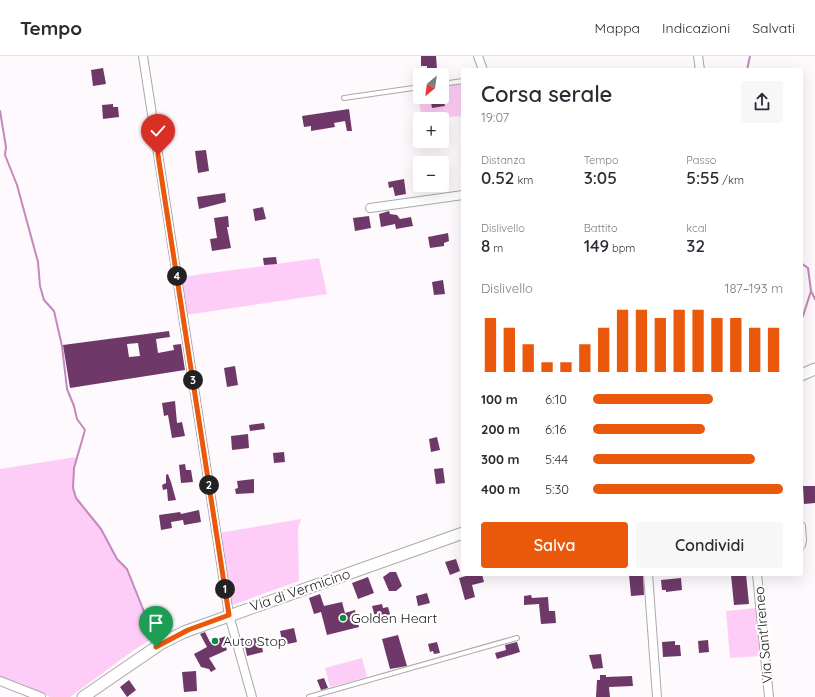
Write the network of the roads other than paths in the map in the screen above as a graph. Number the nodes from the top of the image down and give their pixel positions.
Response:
1 (143, 56) edge
2 (478, 56) edge
3 (698, 56) edge
4 (482, 68) edge
5 (700, 68) edge
6 (461, 81) edge
7 (449, 83) edge
8 (413, 88) edge
9 (344, 98) dead end
10 (461, 195) edge
11 (370, 208) dead end
12 (815, 369) edge
13 (803, 373) edge
14 (461, 534) edge
15 (648, 576) edge
16 (757, 576) edge
17 (229, 615) junction
18 (517, 638) dead end
19 (0, 681) edge
20 (41, 697) edge
21 (83, 697) edge
22 (252, 697) edge
23 (309, 697) edge
24 (657, 697) edge
25 (769, 697) edge

1 - 17 street
2 - 4 street
3 - 5 street
6 - 7 lane
8 - 9 lane
10 - 11 street
12 - 13 main road
14 - 17 main road, Via di Vermicino
15 - 24 street
16 - 25 street, Via Sant'Ireneo
17 - 21 main road, Via di Vermicino
17 - 22 street
18 - 23 lane
19 - 20 street

